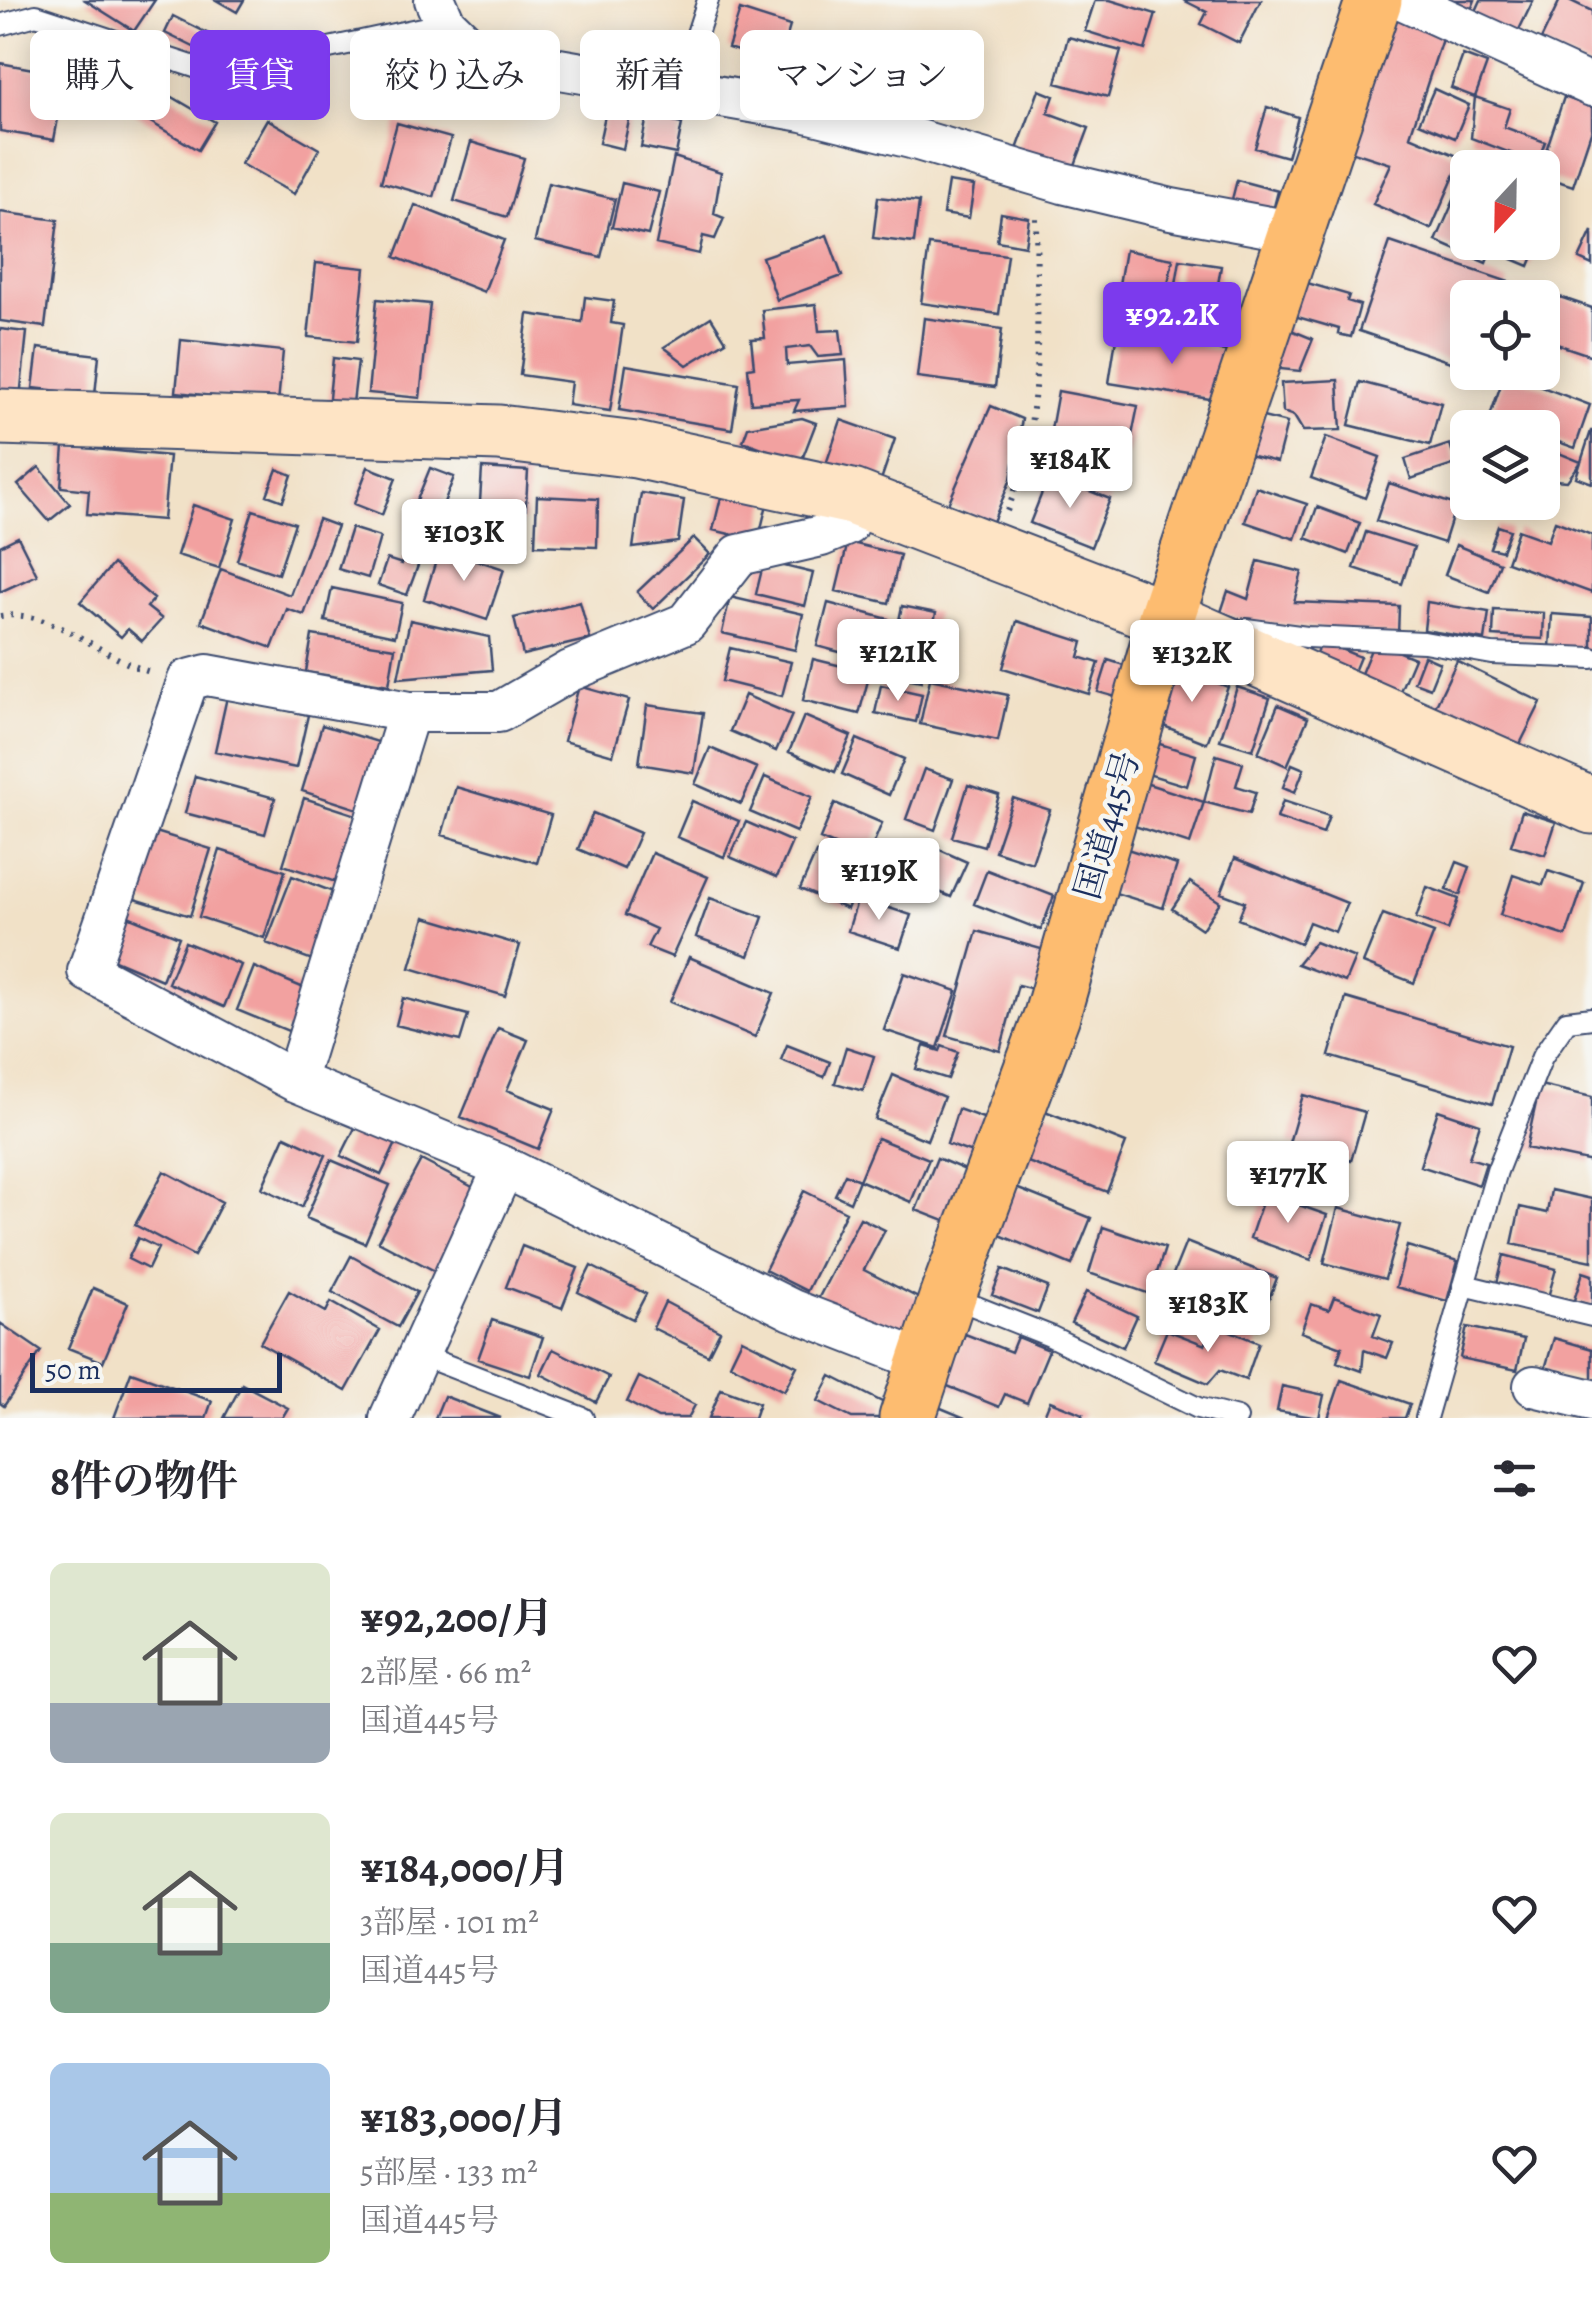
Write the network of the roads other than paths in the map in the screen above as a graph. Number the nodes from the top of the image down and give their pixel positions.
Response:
1 (708, 0) edge
2 (1374, 0) edge
3 (1404, 0) edge
4 (440, 11) edge
5 (0, 25) edge
6 (698, 30) edge
7 (580, 73) edge
8 (1592, 86) edge
9 (720, 97) edge
10 (1296, 232) junction
11 (0, 417) edge
12 (852, 497) junction
13 (1186, 627) junction
14 (1592, 658) edge
15 (410, 712) junction
16 (1592, 806) edge
17 (1592, 1018) edge
18 (295, 1080) junction
19 (504, 1168) junction
20 (1464, 1285) junction
21 (948, 1295) junction
22 (1592, 1316) edge
23 (418, 1354) junction
24 (926, 1362) junction
25 (1534, 1386) dead end
26 (1592, 1400) edge
27 (390, 1418) edge
28 (584, 1418) edge
29 (907, 1418) edge
30 (1237, 1418) edge
31 (1426, 1418) edge

1 - 6 lane
2 - 10 highway, 国道445号
3 - 8 street
4 - 5 lane
4 - 7 street
9 - 10 street
10 - 13 highway, 国道445号
11 - 12 street
12 - 13 street
12 - 15 street
13 - 14 lane
13 - 16 street
13 - 21 highway, 国道445号
15 - 18 street
15 - 18 street
17 - 20 lane
18 - 19 street
19 - 23 street
19 - 24 street
20 - 22 lane
20 - 31 lane
21 - 24 highway, 国道445号
21 - 30 lane
23 - 27 street
23 - 28 lane
24 - 29 highway, 国道445号
25 - 26 street

